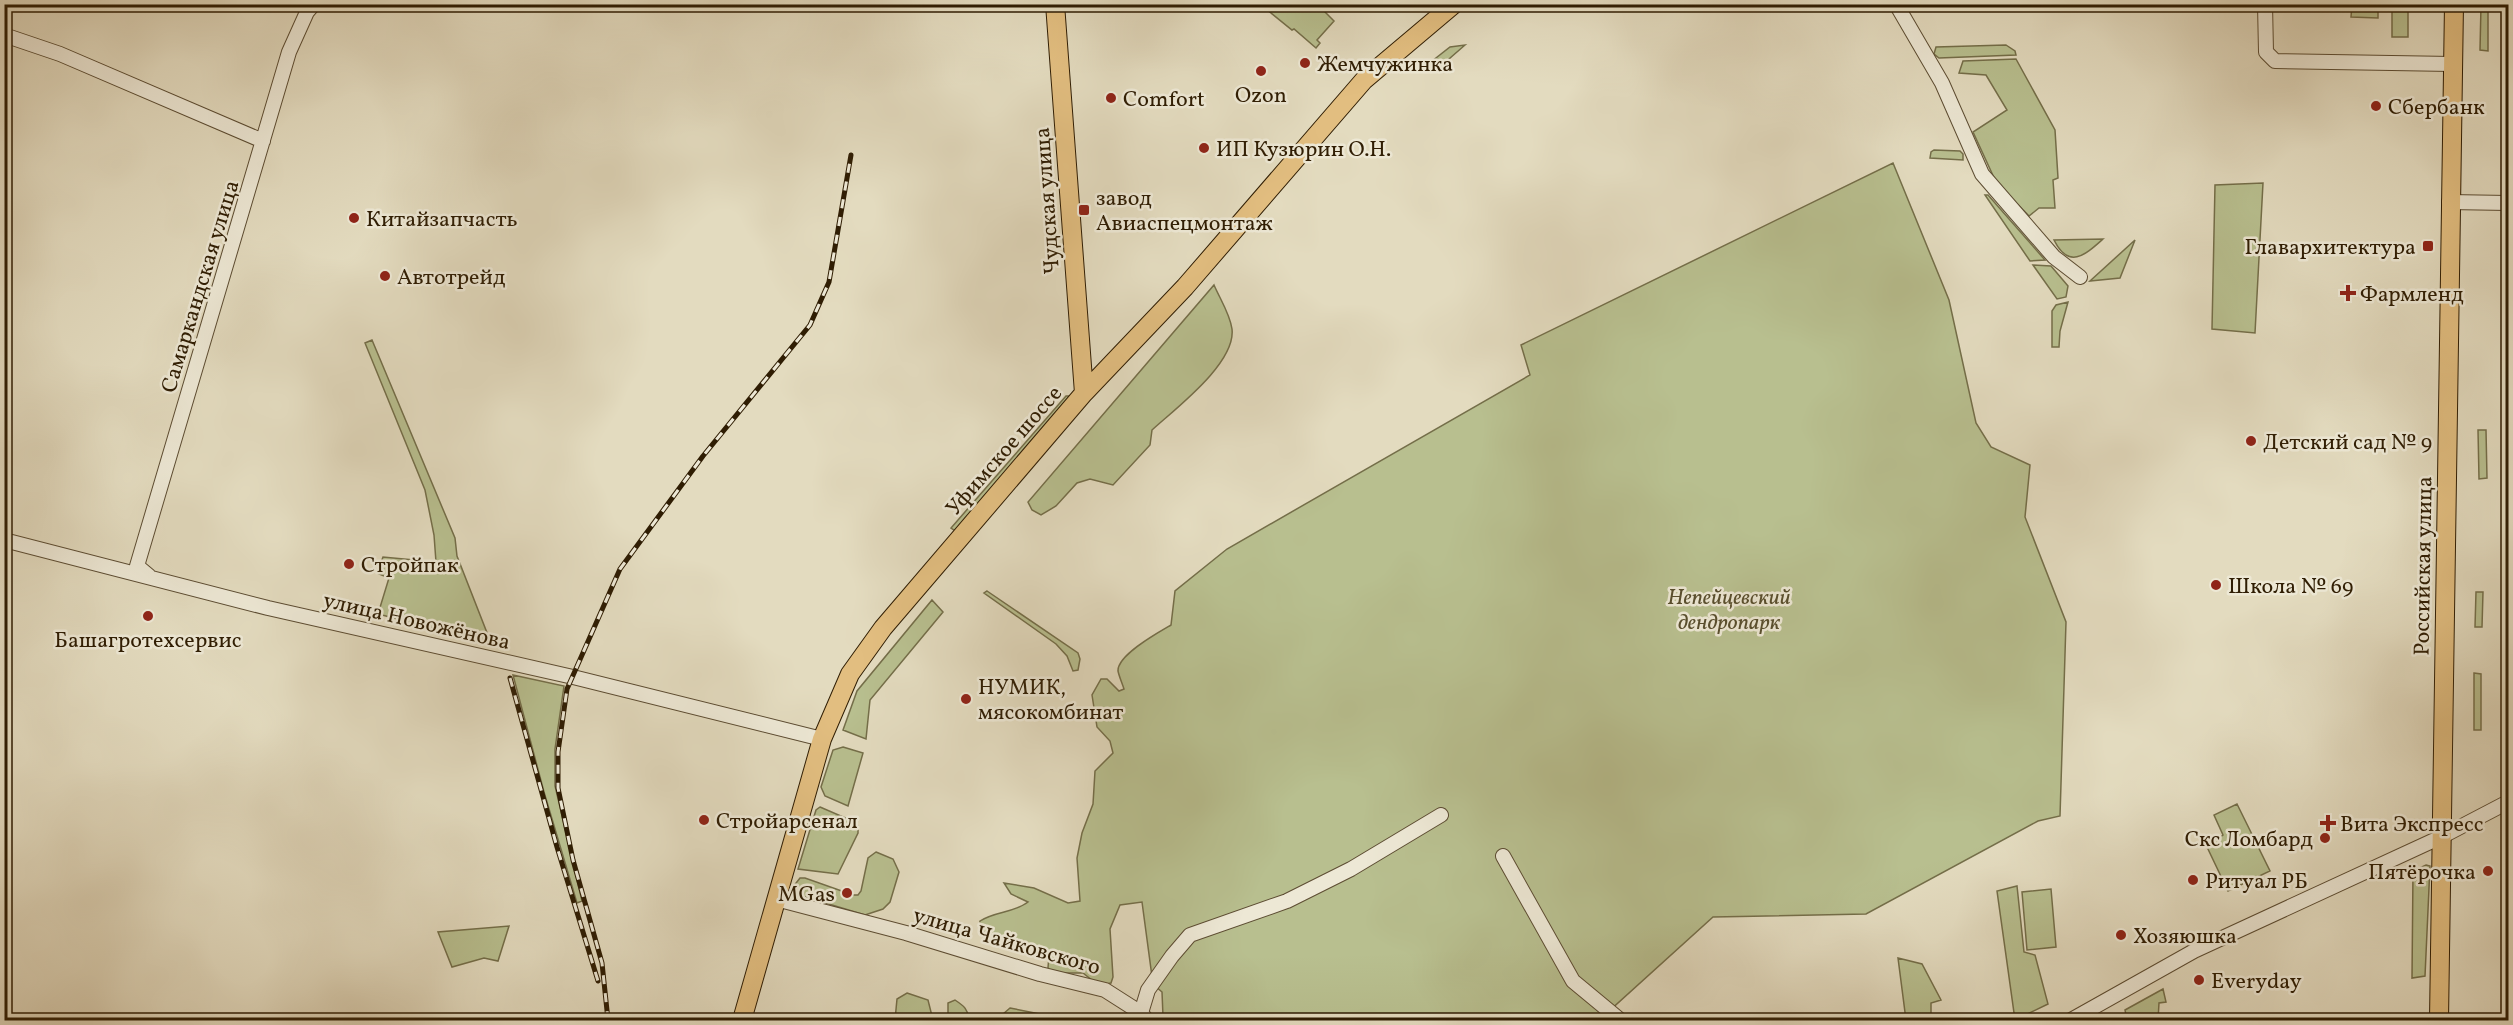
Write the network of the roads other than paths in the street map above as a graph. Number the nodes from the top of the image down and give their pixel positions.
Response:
1 (314, 4) edge
2 (1055, 4) edge
3 (1454, 4) edge
4 (1896, 4) edge
5 (2265, 4) edge
6 (2454, 4) edge
7 (4, 35) edge
8 (2452, 64) junction
9 (263, 141) junction
10 (2449, 202) junction
11 (2508, 203) edge
12 (2080, 277) dead end
13 (1084, 393) junction
14 (4, 540) edge
15 (151, 577) junction
16 (822, 739) junction
17 (2508, 801) edge
18 (1440, 815) dead end
19 (2441, 837) junction
20 (1503, 856) dead end
21 (776, 898) junction
22 (1144, 1017) edge
23 (742, 1020) edge
24 (1620, 1020) edge
25 (2071, 1020) edge
26 (2439, 1020) edge

1 - 9 street, Самаркандская улица
2 - 13 main road, Чудская улица
3 - 13 main road, Уфимское шоссе
4 - 12 street
5 - 8 street
6 - 8 main road, Российская улица
7 - 9 street
8 - 10 main road, Российская улица
9 - 15 street, Самаркандская улица
10 - 11 street
10 - 19 main road, Российская улица
13 - 16 main road, Уфимское шоссе
14 - 15 street, улица Новожёнова
15 - 16 street, улица Новожёнова
16 - 21 main road, Уфимское шоссе
17 - 19 street
18 - 22 street, улица Чайковского
19 - 25 street
19 - 26 main road, Российская улица
20 - 24 street
21 - 22 street, улица Чайковского
21 - 23 main road, Уфимское шоссе

